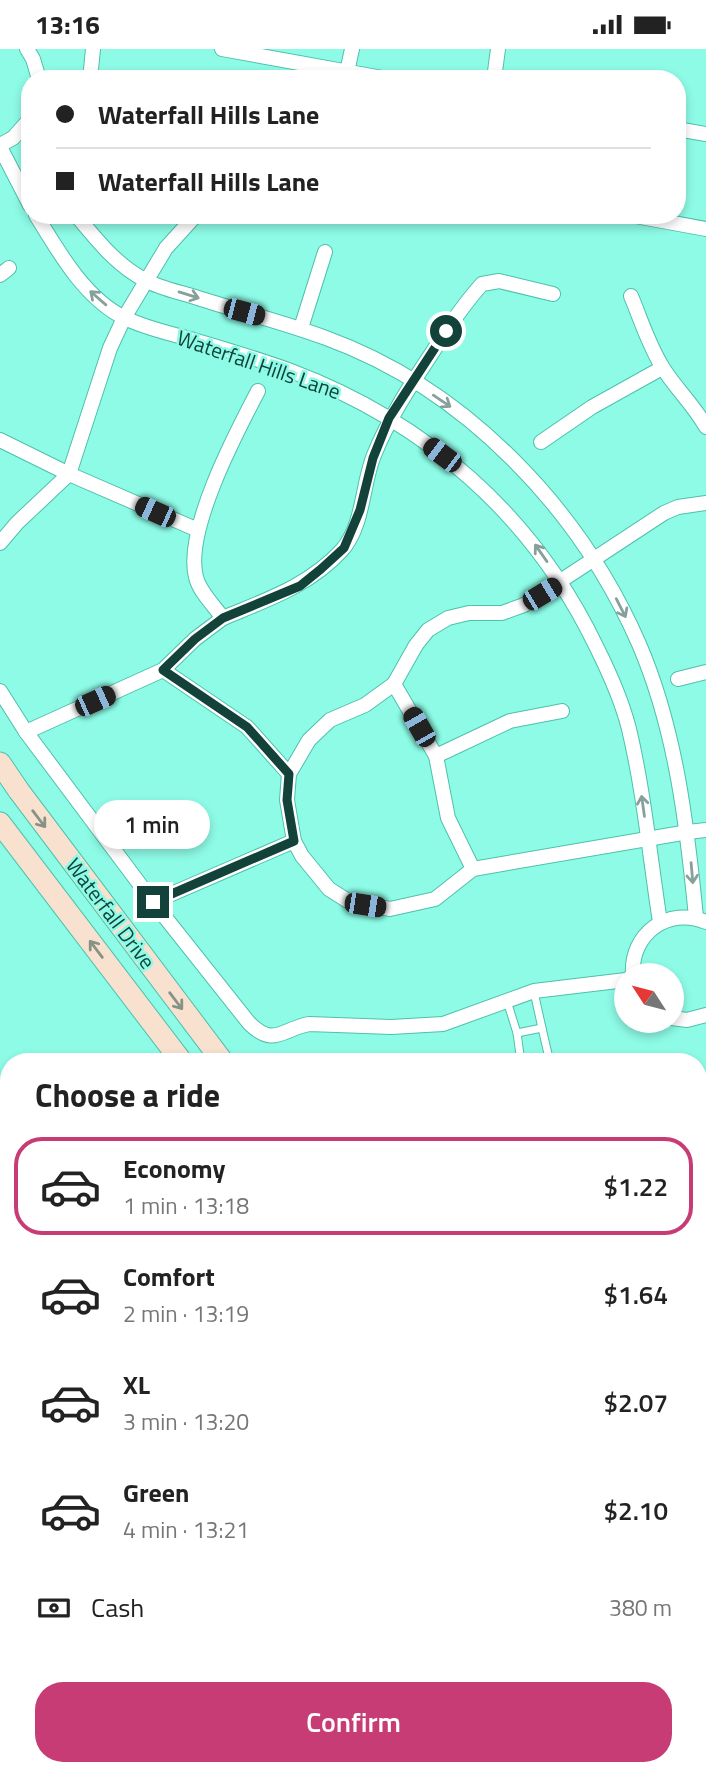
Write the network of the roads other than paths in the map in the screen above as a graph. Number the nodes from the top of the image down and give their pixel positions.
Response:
1 (27, 49) edge
2 (93, 49) edge
3 (222, 49) edge
4 (352, 49) edge
5 (498, 49) edge
6 (36, 70) edge
7 (91, 70) edge
8 (336, 70) edge
9 (347, 70) edge
10 (495, 70) edge
11 (686, 131) edge
12 (21, 132) edge
13 (706, 134) edge
14 (0, 146) edge
15 (21, 187) edge
16 (42, 224) edge
17 (83, 224) edge
18 (188, 224) edge
19 (679, 224) edge
20 (706, 229) edge
21 (325, 253) dead end
22 (146, 281) junction
23 (553, 294) dead end
24 (631, 296) dead end
25 (124, 318) junction
26 (301, 328) junction
27 (662, 368) junction
28 (413, 381) junction
29 (258, 391) dead end
30 (701, 408) edge
31 (389, 418) junction
32 (706, 427) edge
33 (0, 440) edge
34 (541, 442) dead end
35 (69, 474) junction
36 (706, 503) edge
37 (198, 530) junction
38 (0, 543) edge
39 (596, 560) junction
40 (561, 583) junction
41 (223, 618) junction
42 (163, 670) junction
43 (706, 672) edge
44 (678, 678) dead end
45 (394, 684) junction
46 (0, 691) edge
47 (562, 711) dead end
48 (26, 732) junction
49 (436, 756) junction
50 (0, 763) edge
51 (289, 774) junction
52 (0, 823) edge
53 (706, 830) edge
54 (688, 832) junction
55 (647, 839) junction
56 (294, 841) junction
57 (473, 869) junction
58 (153, 902) junction
59 (701, 919) edge
60 (660, 922) junction
61 (634, 963) edge
62 (614, 981) edge
63 (534, 991) junction
64 (507, 1001) junction
65 (706, 1015) edge
66 (684, 1020) edge
67 (542, 1028) junction
68 (517, 1033) junction
69 (175, 1053) edge
70 (216, 1053) edge
71 (520, 1053) edge
72 (548, 1053) edge

1 - 6 street
2 - 7 street
3 - 8 street
4 - 9 street
5 - 10 street
11 - 13 street
12 - 14 street
14 - 15 street
25 -> 16 street, Waterfall Hills Lane
17 - 22 street, Waterfall Hills Lane
18 - 22 street
19 - 20 street
21 - 26 street
22 - 25 street
22 -> 26 street, Waterfall Hills Lane
23 - 28 street
24 - 27 street
25 - 31 street, Waterfall Hills Lane
25 - 35 street
26 - 28 street, Waterfall Hills Lane
27 - 30 street
27 - 34 street
28 - 31 street
28 -> 39 street, Waterfall Hills Lane
29 - 37 street, Waterfall Hills Lane
30 - 32 street
40 -> 31 street, Waterfall Hills Lane
31 - 41 street
33 - 35 street
35 - 37 street
35 - 38 street
36 - 39 street
37 - 41 street, Waterfall Hills Lane
39 - 40 street
39 -> 54 street, Waterfall Hills Lane
40 - 45 street
55 -> 40 street, Waterfall Hills Lane
41 - 42 street
42 - 48 street
42 - 51 street
43 - 44 street
45 - 49 street
45 - 51 street
46 - 48 street
47 - 49 street
48 - 58 street
49 - 57 street
50 -> 70 main road, Waterfall Drive
51 - 56 street
69 -> 52 main road, Waterfall Drive
53 - 54 street
54 - 55 street
54 -> 59 street, Waterfall Hills Lane
55 - 57 street
55 - 60 street, Waterfall Hills Lane
56 - 57 street
56 - 58 street
58 - 64 street
59 - 60 street, Waterfall Hills Lane
60 - 61 street
62 - 63 street
63 - 64 street
63 - 67 lane
64 - 68 lane
65 - 66 street
67 - 68 lane
67 - 72 lane
68 - 71 lane

